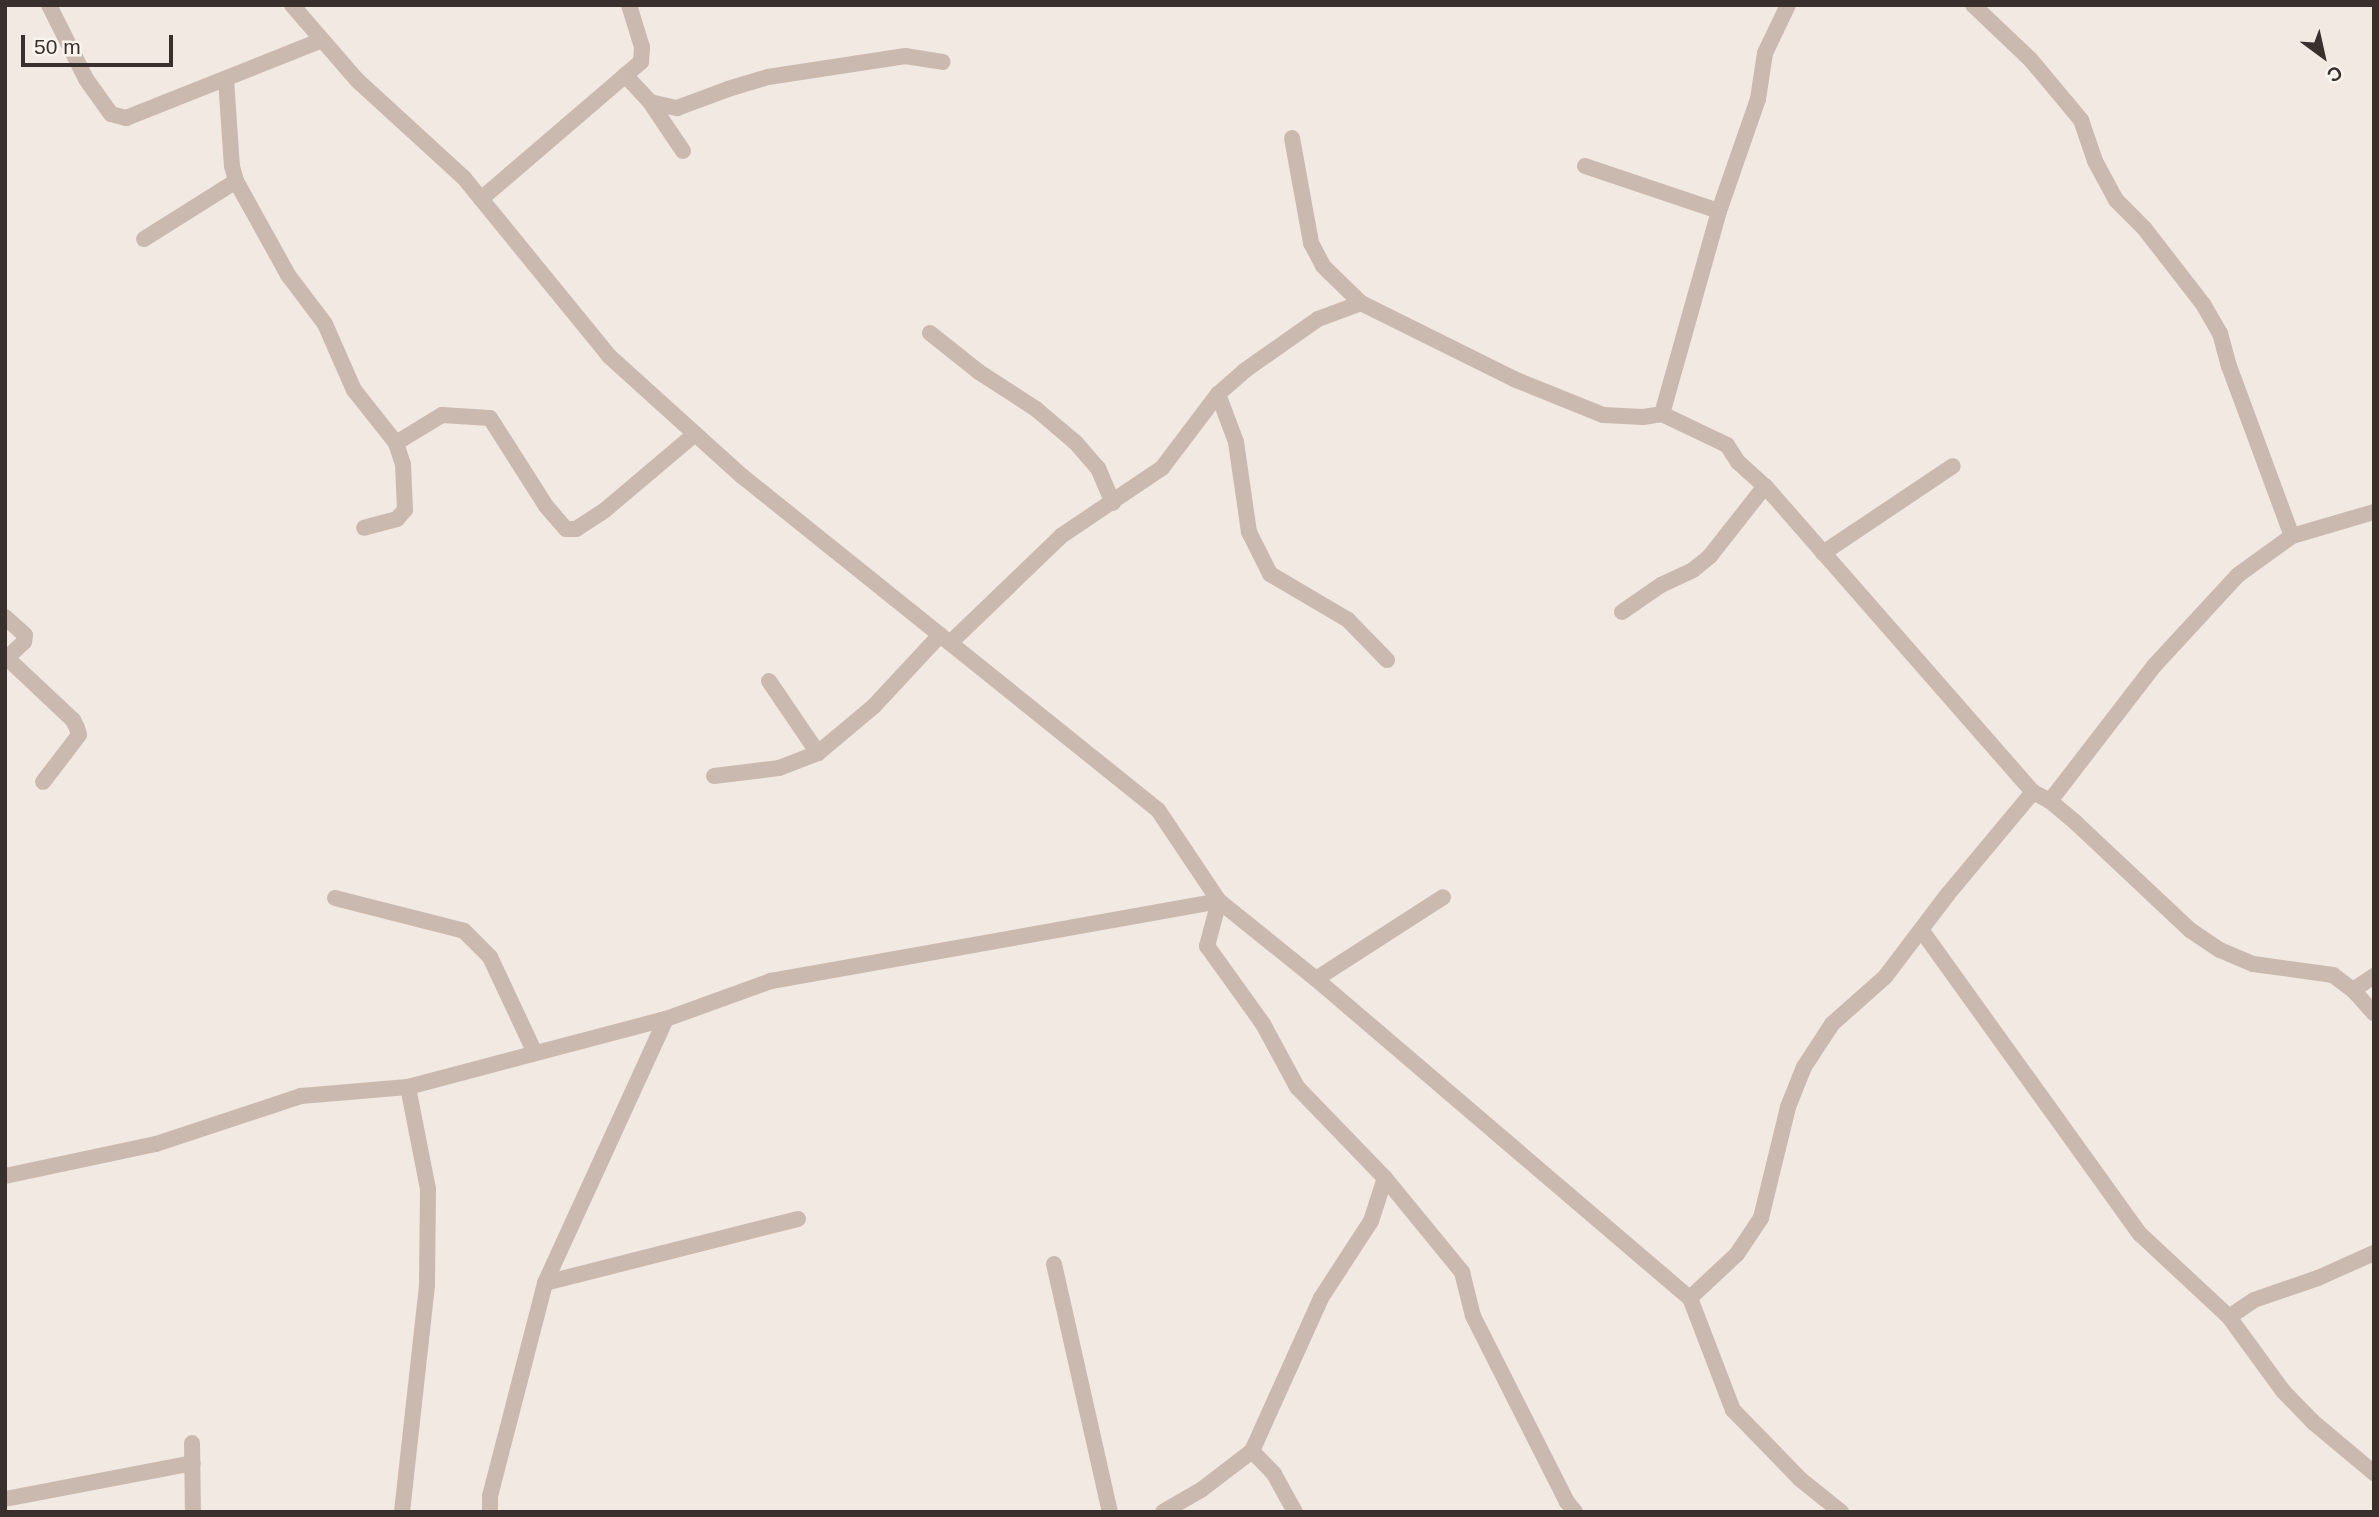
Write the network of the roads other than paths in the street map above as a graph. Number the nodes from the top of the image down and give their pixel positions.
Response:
1 (49, 5) edge
2 (292, 5) edge
3 (629, 5) edge
4 (1788, 5) edge
5 (1973, 5) edge
6 (322, 40) junction
7 (943, 62) dead end
8 (625, 75) junction
9 (226, 79) junction
10 (650, 102) junction
11 (1292, 138) dead end
12 (683, 151) dead end
13 (1585, 166) dead end
14 (236, 181) junction
15 (481, 199) junction
16 (1719, 211) junction
17 (144, 239) dead end
18 (1361, 303) junction
19 (930, 333) dead end
20 (1218, 394) junction
21 (1662, 414) junction
22 (695, 434) junction
23 (396, 443) junction
24 (1953, 466) dead end
25 (1765, 486) junction
26 (1113, 503) junction
27 (2374, 512) edge
28 (364, 528) dead end
29 (2292, 536) junction
30 (1823, 553) junction
31 (1622, 612) dead end
32 (5, 617) edge
33 (945, 639) junction
34 (6, 659) edge
35 (1387, 660) dead end
36 (769, 681) dead end
37 (818, 753) junction
38 (714, 776) dead end
39 (43, 782) dead end
40 (2033, 792) junction
41 (2050, 801) junction
42 (1443, 897) dead end
43 (335, 898) dead end
44 (1219, 901) junction
45 (1922, 931) junction
46 (2374, 976) edge
47 (1316, 979) junction
48 (2353, 990) junction
49 (2374, 1013) edge
50 (666, 1020) junction
51 (535, 1053) junction
52 (408, 1087) junction
53 (5, 1176) edge
54 (1385, 1178) junction
55 (799, 1219) dead end
56 (2374, 1253) edge
57 (1054, 1264) dead end
58 (545, 1283) junction
59 (1690, 1297) junction
60 (2228, 1317) junction
61 (192, 1443) dead end
62 (1252, 1451) junction
63 (192, 1463) junction
64 (2374, 1473) edge
65 (5, 1499) edge
66 (1567, 1508) edge
67 (193, 1512) edge
68 (402, 1512) edge
69 (490, 1512) edge
70 (1110, 1512) edge
71 (1163, 1512) edge
72 (1295, 1512) edge
73 (1841, 1512) edge

1 - 9 street
2 - 6 street
3 - 8 street
4 - 16 street
5 - 29 street
6 - 9 street
6 - 15 street
7 - 10 street
8 - 10 street
8 - 15 street
9 - 14 street
10 - 12 street
11 - 18 street
13 - 16 street
14 - 17 street
14 - 23 street
15 - 22 street
16 - 21 street
18 - 20 street
18 - 21 street
19 - 26 street
20 - 26 street
20 - 35 street
21 - 25 street
22 - 23 street
22 - 33 street
23 - 28 street
24 - 30 street
25 - 30 street
25 - 31 street
26 - 33 street
27 - 29 street
29 - 41 street
30 - 40 street
32 - 34 street
33 - 37 street
33 - 44 street
34 - 39 street
36 - 37 street
37 - 38 street
40 - 41 street
40 - 45 street
41 - 48 street
42 - 47 street
43 - 51 street
44 - 47 street
44 - 50 street
44 - 54 street
45 - 59 street
45 - 60 street
46 - 48 street
47 - 59 street
48 - 49 street
50 - 51 street
50 - 58 street
51 - 52 street
52 - 53 street
52 - 68 street
54 - 62 street
54 - 66 street
55 - 58 street
56 - 60 street
57 - 70 street
58 - 69 street
59 - 73 street
60 - 64 street
61 - 63 street
62 - 71 street
62 - 72 street
63 - 65 street
63 - 67 street

